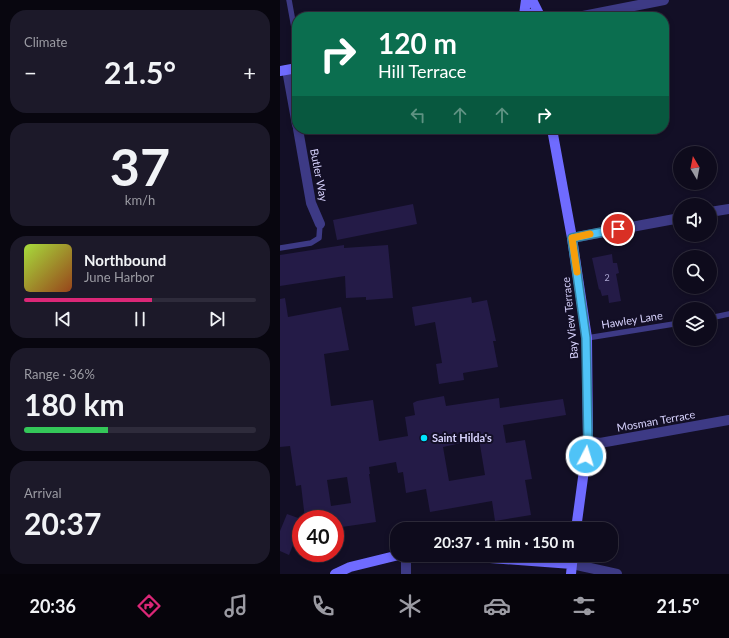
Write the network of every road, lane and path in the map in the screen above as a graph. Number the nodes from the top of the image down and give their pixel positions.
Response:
1 (289, 0) edge
2 (526, 0) edge
3 (532, 0) edge
4 (664, 0) edge
5 (524, 12) edge
6 (538, 12) edge
7 (603, 12) edge
8 (292, 16) edge
9 (288, 70) edge
10 (292, 94) edge
11 (299, 134) edge
12 (553, 134) edge
13 (729, 209) edge
14 (717, 211) edge
15 (673, 219) edge
16 (320, 224) joint
17 (572, 238) junction
18 (280, 248) edge
19 (729, 314) edge
20 (717, 317) edge
21 (673, 323) edge
22 (586, 338) junction
23 (729, 420) edge
24 (588, 441) junction
25 (577, 522) edge
26 (390, 557) edge
27 (406, 562) edge
28 (545, 562) edge
29 (572, 564) edge
30 (335, 574) edge
31 (406, 574) edge
32 (618, 574) edge

1 - 8 lane
2 - 5 street
3 - 6 street
4 - 7 street
9 - 10 street
11 - 16 street, Butler Way
12 - 17 street, Bay View Terrace
13 - 14 street
15 - 17 street
16 - 18 lane
17 - 22 street, Bay View Terrace
19 - 20 lane
21 - 22 lane, Hawley Lane
22 - 24 street, Bay View Terrace
23 - 24 street, Mosman Terrace
24 - 25 street, Bay View Terrace
26 - 30 street
27 - 31 street
28 - 29 street
29 - 32 street

